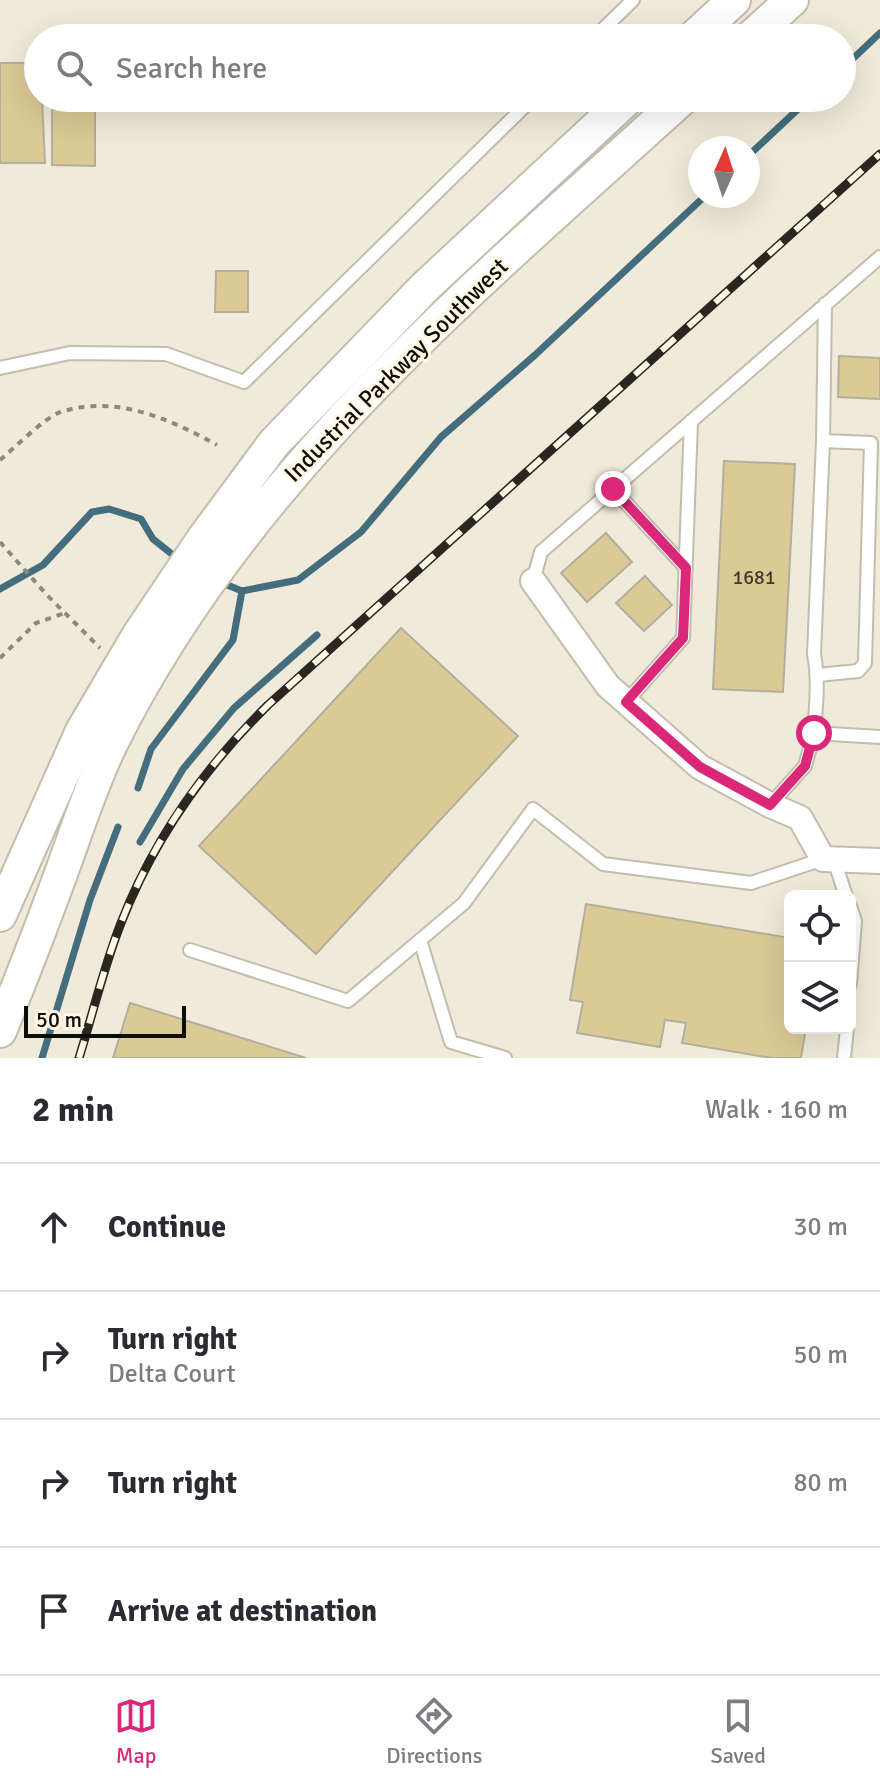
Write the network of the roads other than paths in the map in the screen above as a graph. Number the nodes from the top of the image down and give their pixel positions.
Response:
1 (633, 0) edge
2 (734, 0) edge
3 (792, 0) edge
4 (608, 24) edge
5 (708, 24) edge
6 (749, 24) edge
7 (766, 24) edge
8 (519, 112) edge
9 (613, 112) edge
10 (667, 112) edge
11 (880, 257) edge
12 (825, 304) junction
13 (0, 368) edge
14 (691, 421) junction
15 (823, 441) junction
16 (613, 489) junction
17 (686, 568) junction
18 (533, 581) joint
19 (141, 650) junction
20 (818, 675) junction
21 (626, 702) junction
22 (814, 733) junction
23 (880, 737) edge
24 (770, 805) junction
25 (828, 860) junction
26 (880, 861) edge
27 (843, 890) edge
28 (0, 915) edge
29 (420, 940) junction
30 (190, 950) dead end
31 (0, 1031) edge
32 (846, 1034) edge
33 (505, 1058) edge
34 (844, 1058) edge

1 - 4 lane
2 - 5 main road
2 - 6 street
3 - 7 main road
8 - 13 lane
9 - 19 main road, Industrial Parkway Southwest
10 - 19 main road, Industrial Parkway Southwest
11 - 12 lane
12 - 14 lane
12 - 15 lane
14 - 16 lane
14 - 17 lane
15 - 20 lane
15 - 20 lane
16 - 17 lane
16 - 18 lane
17 - 21 lane
18 - 21 street
19 - 28 main road, Industrial Parkway Southwest
19 - 31 main road, Industrial Parkway Southwest
20 - 22 lane
21 - 24 street
22 - 23 lane
22 - 24 lane
24 - 25 street
25 - 26 street
25 - 27 lane
25 - 29 lane
29 - 30 lane
29 - 33 lane
32 - 34 lane

